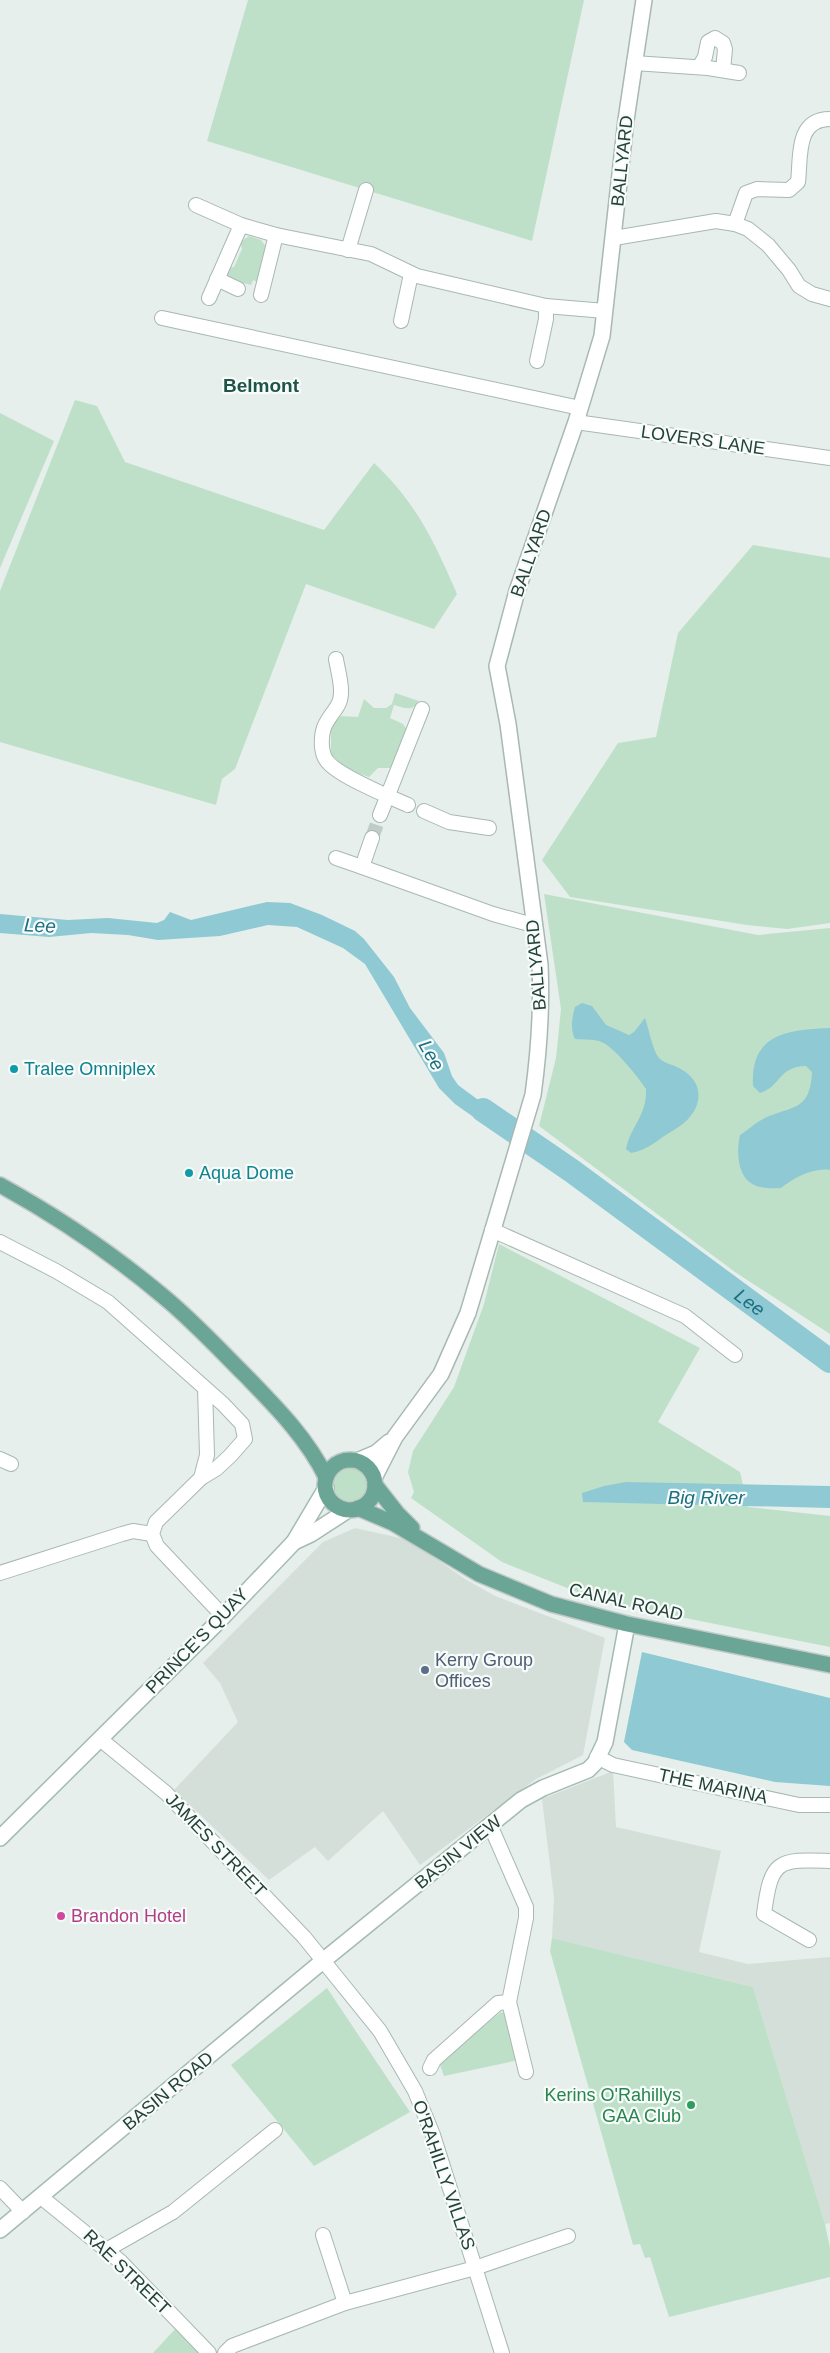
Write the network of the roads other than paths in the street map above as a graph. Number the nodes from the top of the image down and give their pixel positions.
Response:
1 (644, 0) edge
2 (634, 63) junction
3 (698, 67) junction
4 (723, 70) junction
5 (739, 73) dead end
6 (830, 119) edge
7 (366, 190) dead end
8 (196, 205) dead end
9 (734, 224) junction
10 (241, 225) junction
11 (276, 235) junction
12 (614, 238) junction
13 (348, 250) junction
14 (411, 274) junction
15 (217, 279) junction
16 (238, 289) dead end
17 (261, 295) dead end
18 (209, 298) dead end
19 (830, 299) edge
20 (546, 306) junction
21 (605, 311) junction
22 (162, 318) dead end
23 (401, 321) dead end
24 (537, 361) dead end
25 (578, 415) junction
26 (830, 458) edge
27 (336, 659) dead end
28 (422, 709) dead end
29 (388, 797) junction
30 (408, 805) dead end
31 (424, 811) dead end
32 (380, 815) tunnel mouth
33 (489, 828) dead end
34 (372, 838) tunnel mouth
35 (336, 858) dead end
36 (362, 868) junction
37 (533, 925) junction
38 (0, 1185) edge
39 (492, 1230) junction
40 (0, 1242) edge
41 (735, 1355) dead end
42 (205, 1388) junction
43 (289, 1423) junction
44 (395, 1437) junction
45 (350, 1460) junction
46 (201, 1478) junction
47 (375, 1481) junction
48 (326, 1483) junction
49 (353, 1509) junction
50 (152, 1534) junction
51 (426, 1541) junction
52 (294, 1542) junction
53 (0, 1573) edge
54 (223, 1616) junction
55 (627, 1624) junction
56 (830, 1665) edge
57 (100, 1739) junction
58 (598, 1757) junction
59 (830, 1805) edge
60 (491, 1826) junction
61 (0, 1838) edge
62 (830, 1861) edge
63 (809, 1940) dead end
64 (324, 1960) junction
65 (509, 2002) junction
66 (430, 2068) dead end
67 (526, 2072) dead end
68 (275, 2130) dead end
69 (0, 2188) edge
70 (42, 2197) junction
71 (23, 2212) junction
72 (5, 2226) edge
73 (323, 2235) dead end
74 (568, 2236) dead end
75 (108, 2249) junction
76 (475, 2268) junction
77 (345, 2303) junction
78 (209, 2353) edge
79 (225, 2353) edge
80 (502, 2353) edge

1 - 2 street, BALLYARD
2 - 3 street
2 - 12 street, BALLYARD
3 - 4 street
3 - 4 street
4 - 5 street
6 - 9 street
7 - 13 street
8 - 10 street
9 - 12 street
9 - 19 street
10 - 11 street
10 - 15 street
11 - 13 street
11 - 17 street
12 - 21 street, BALLYARD
13 - 14 street
14 - 20 street
14 - 23 street
15 - 16 street
15 - 18 street
20 - 21 street
20 - 24 street
21 - 25 street, BALLYARD
22 - 25 street, LOVERS LANE
25 - 26 street, LOVERS LANE
25 - 37 street, BALLYARD
27 - 29 street
28 - 29 street
29 - 30 street
29 - 32 street
31 - 33 street
34 - 36 street
35 - 36 street
36 - 37 street
37 - 39 street, BALLYARD
38 - 43 main road
39 - 41 street
39 - 44 street
40 - 42 street
42 - 46 street
42 - 46 street
43 - 45 main road
43 - 48 main road
44 - 45 street
44 - 47 street
45 - 47 main road
45 - 48 main road
46 - 50 street
47 - 49 main road
47 - 51 main road
48 - 49 main road
48 - 52 street, PRINCE'S QUAY
49 - 51 main road
49 - 52 street, PRINCE'S QUAY
50 - 53 street
50 - 54 street
51 - 55 main road, CANAL ROAD
52 - 54 street, PRINCE'S QUAY
54 - 57 street, PRINCE'S QUAY
55 - 56 main road, CANAL ROAD
55 - 58 street
57 - 61 street, PRINCE'S QUAY
57 - 64 street, JAMES STREET
58 - 59 street, THE MARINA
58 - 60 street, BASIN VIEW
60 - 64 street, BASIN VIEW
60 - 65 street
62 - 63 street
64 - 70 street, BASIN ROAD
64 - 76 street, O'RAHILLY VILLAS
65 - 66 street
65 - 67 street
68 - 75 street
69 - 71 street
70 - 71 street, BASIN ROAD
70 - 75 street, RAE STREET
71 - 72 street, BASIN ROAD
73 - 77 street
74 - 76 street, O'RAHILLY VILLAS
75 - 78 street, RAE STREET
76 - 77 street, O'RAHILLY VILLAS
76 - 80 street, O'RAHILLY VILLAS
77 - 79 street, O'RAHILLY VILLAS

